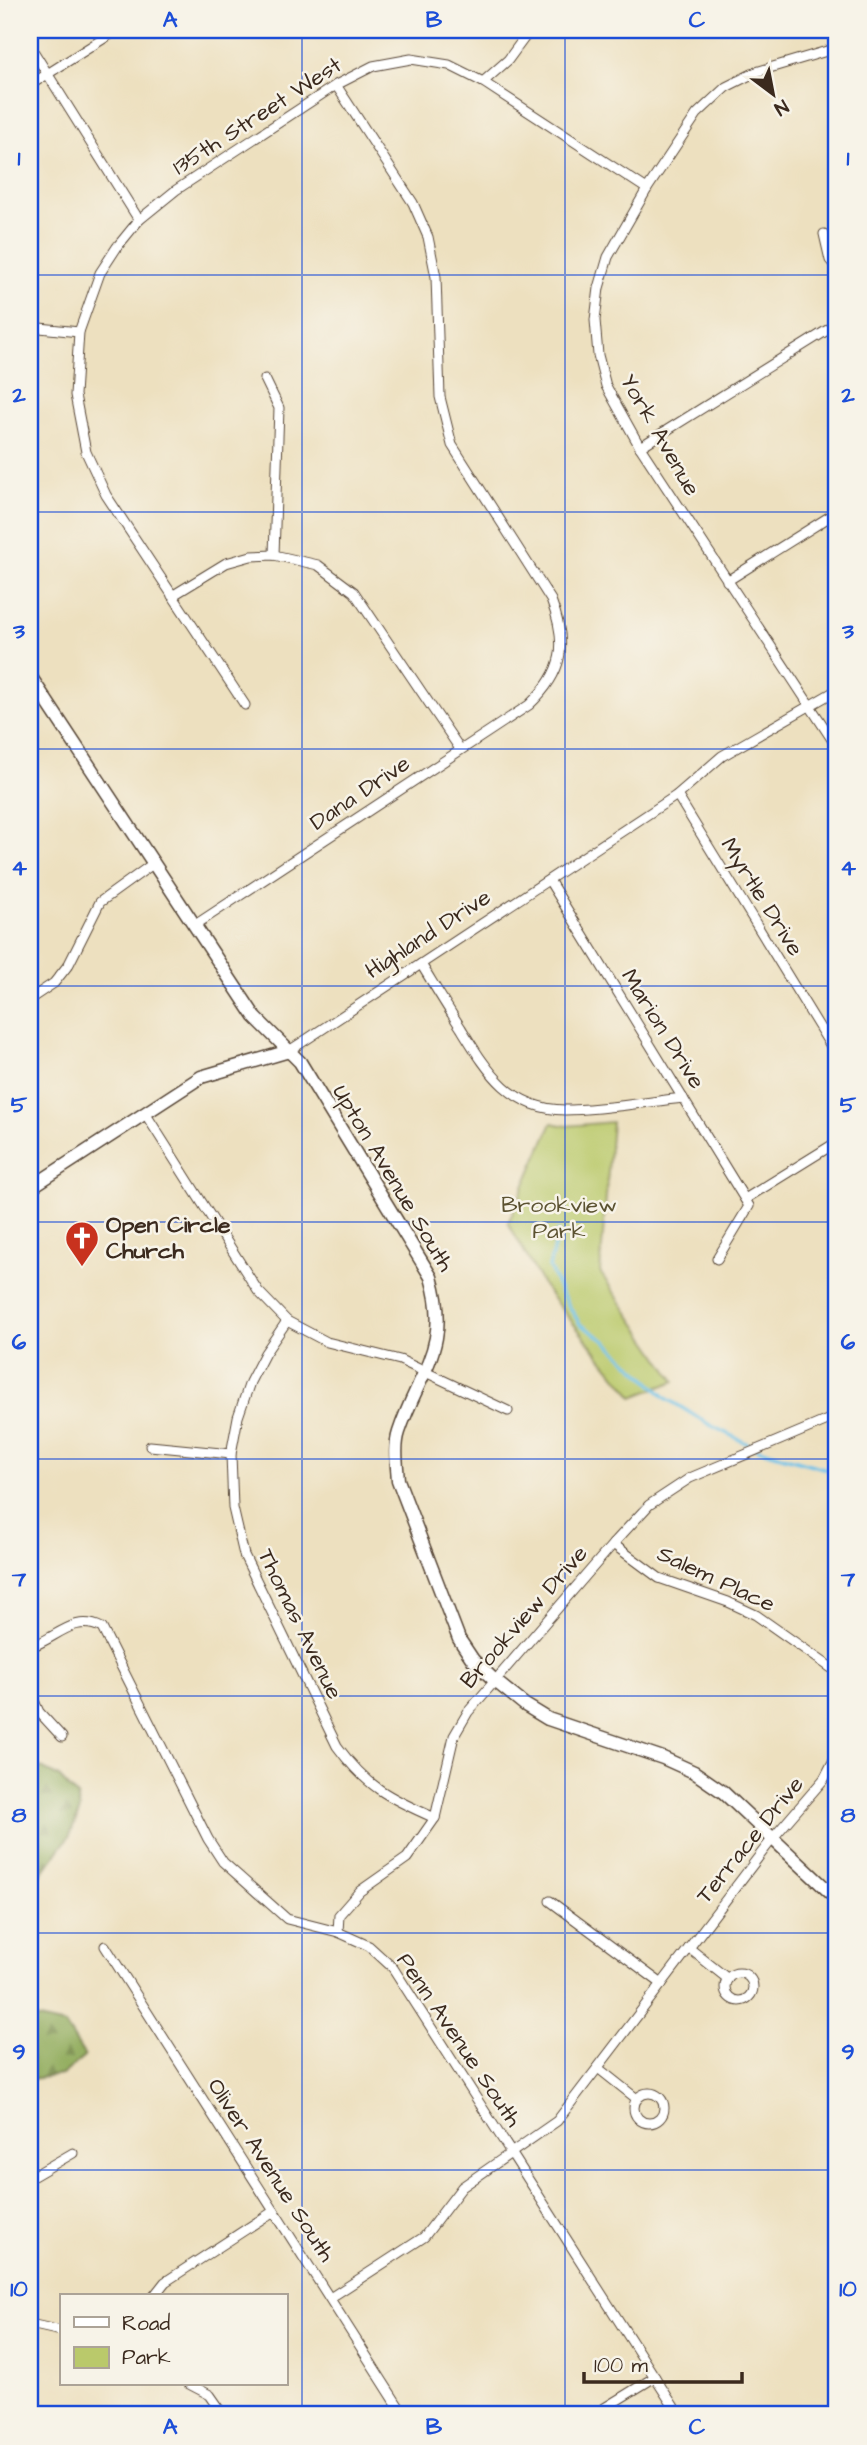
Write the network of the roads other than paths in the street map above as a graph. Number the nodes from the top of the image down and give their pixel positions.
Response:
1 (117, 30) edge
2 (530, 30) edge
3 (30, 47) edge
4 (837, 48) edge
5 (47, 74) junction
6 (483, 82) junction
7 (30, 85) edge
8 (336, 85) junction
9 (647, 190) junction
10 (139, 220) junction
11 (824, 234) dead end
12 (837, 268) edge
13 (837, 324) edge
14 (30, 327) edge
15 (79, 332) junction
16 (265, 379) dead end
17 (640, 447) junction
18 (837, 512) edge
19 (274, 555) junction
20 (727, 580) junction
21 (172, 596) junction
22 (30, 676) edge
23 (837, 690) edge
24 (245, 705) dead end
25 (810, 705) junction
26 (837, 747) edge
27 (460, 749) junction
28 (677, 795) junction
29 (154, 863) junction
30 (549, 880) junction
31 (195, 925) junction
32 (421, 964) junction
33 (30, 999) edge
34 (289, 1051) junction
35 (837, 1056) edge
36 (684, 1098) junction
37 (145, 1113) junction
38 (837, 1142) edge
39 (30, 1188) edge
40 (745, 1199) junction
41 (717, 1259) dead end
42 (287, 1321) junction
43 (425, 1371) junction
44 (508, 1411) dead end
45 (837, 1416) edge
46 (150, 1446) dead end
47 (231, 1454) junction
48 (613, 1544) junction
49 (30, 1647) edge
50 (837, 1672) edge
51 (494, 1680) junction
52 (30, 1692) edge
53 (62, 1737) dead end
54 (837, 1754) edge
55 (435, 1818) junction
56 (773, 1838) junction
57 (837, 1899) edge
58 (550, 1901) dead end
59 (338, 1932) junction
60 (104, 1946) dead end
61 (689, 1948) junction
62 (728, 1979) dead end
63 (662, 1984) junction
64 (598, 2068) junction
65 (637, 2099) dead end
66 (73, 2152) dead end
67 (512, 2154) junction
68 (30, 2178) edge
69 (274, 2211) junction
70 (155, 2294) edge
71 (330, 2298) junction
72 (30, 2324) edge
73 (60, 2331) edge
74 (655, 2377) junction
75 (193, 2386) edge
76 (224, 2415) edge
77 (404, 2415) edge
78 (593, 2415) edge
79 (679, 2415) edge

1 - 5 street
2 - 6 street
3 - 5 street
4 - 9 street, York Avenue
5 - 7 street
5 - 10 street
6 - 8 street, 135th Street West
6 - 9 street, 135th Street West
8 - 10 street, 135th Street West
8 - 27 street, Dana Drive
9 - 17 street, York Avenue
10 - 15 street, 135th Street West
11 - 12 street
13 - 17 street
14 - 15 street
15 - 21 street, 135th Street West
16 - 19 street
17 - 20 street, York Avenue
18 - 20 street
19 - 21 street
19 - 27 street
20 - 25 street, York Avenue
21 - 24 street, 135th Street West
22 - 29 street, Upton Avenue South
23 - 25 street, Highland Drive
25 - 26 street, York Avenue
25 - 28 street, Highland Drive
27 - 31 street, Dana Drive
28 - 30 street, Highland Drive
28 - 35 street, Myrtle Drive
29 - 31 street, Upton Avenue South
29 - 33 street
30 - 32 street, Highland Drive
30 - 36 street, Marion Drive
31 - 34 street, Upton Avenue South
32 - 34 street, Highland Drive
32 - 36 street
34 - 37 street, Highland Drive
34 - 43 street, Upton Avenue South
36 - 40 street, Marion Drive
37 - 39 street, Highland Drive
37 - 42 street
38 - 40 street
40 - 41 street
42 - 43 street
42 - 47 street, Thomas Avenue
43 - 44 street
43 - 51 street, Upton Avenue South
45 - 48 street, Brookview Drive
46 - 47 street
47 - 55 street, Thomas Avenue
48 - 50 street, Salem Place
48 - 51 street, Brookview Drive
49 - 59 street, Penn Avenue South
51 - 55 street, Brookview Drive
51 - 56 street, Upton Avenue South
52 - 53 street
54 - 56 street, Terrace Drive
55 - 59 street, Brookview Drive
56 - 57 street, Upton Avenue South
56 - 61 street, Terrace Drive
58 - 63 street
59 - 67 street, Penn Avenue South
60 - 69 street, Oliver Avenue South
61 - 62 street
61 - 63 street, Terrace Drive
63 - 64 street, Terrace Drive
64 - 65 street
64 - 67 street, Terrace Drive
66 - 68 street
67 - 71 street, Terrace Drive
67 - 74 street, Penn Avenue South
69 - 70 street
69 - 71 street, Oliver Avenue South
71 - 77 street, Oliver Avenue South
72 - 73 street
74 - 78 street
74 - 79 street, Penn Avenue South
75 - 76 street

